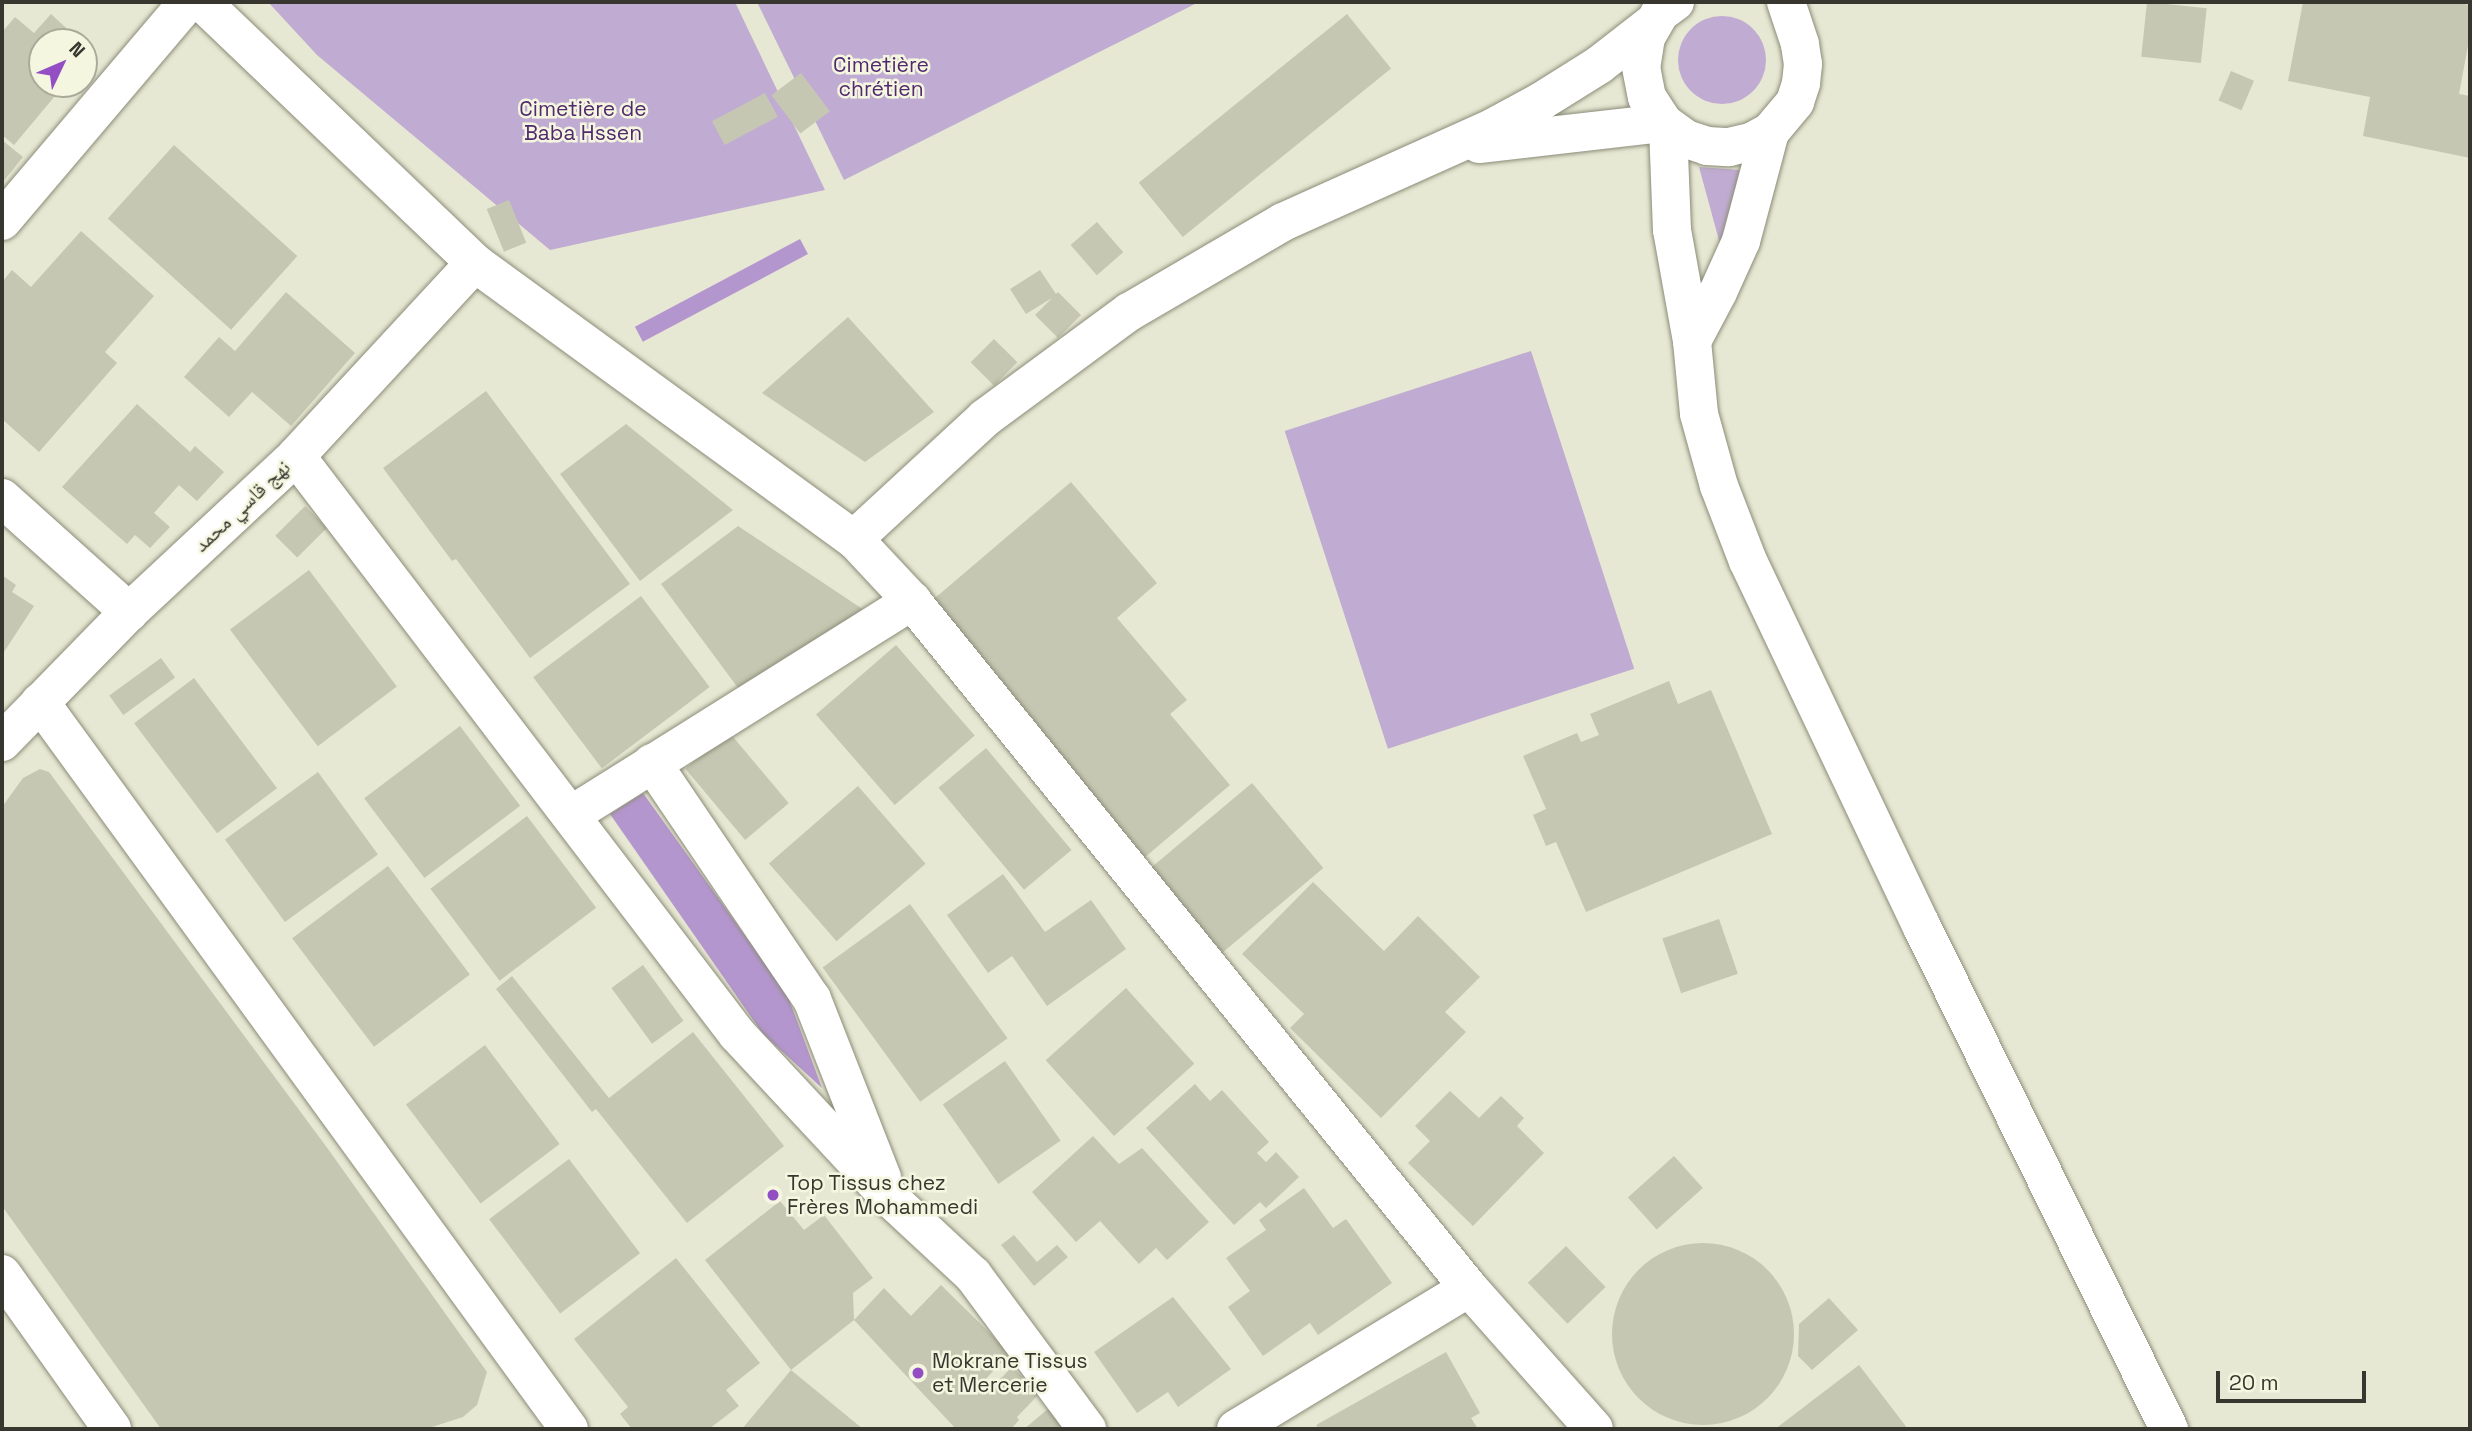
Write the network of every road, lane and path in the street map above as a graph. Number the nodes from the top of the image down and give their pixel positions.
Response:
1 (188, 2) edge
2 (202, 2) edge
3 (1662, 10) edge
4 (1782, 10) edge
5 (1666, 125) junction
6 (1770, 132) junction
7 (1446, 149) junction
8 (2, 221) edge
9 (475, 263) junction
10 (1692, 341) junction
11 (296, 456) junction
12 (2, 498) edge
13 (854, 539) junction
14 (912, 601) junction
15 (129, 612) junction
16 (40, 702) junction
17 (2, 742) edge
18 (652, 763) junction
19 (571, 815) junction
20 (890, 1198) junction
21 (2, 1274) edge
22 (1469, 1288) junction
23 (112, 1429) edge
24 (569, 1429) edge
25 (1087, 1429) edge
26 (1236, 1429) edge
27 (1594, 1429) edge
28 (2169, 1429) edge

1 - 8 street
2 - 9 street
3 - 5 street
3 - 7 street
4 - 6 street
5 - 6 street
5 - 7 street
5 - 10 street
6 - 10 street
7 - 13 street
9 - 11 street, نهج قاسي محمد
9 - 13 street
10 - 28 street
11 - 15 street, نهج قاسي محمد
11 - 19 street
12 - 15 street
13 - 14 street
14 - 18 street
14 - 22 street
15 - 16 street, نهج قاسي محمد
16 - 17 street, نهج قاسي محمد
16 - 24 street
18 - 19 street
18 - 20 street
19 - 20 street
20 - 25 street
21 - 23 street
22 - 26 street
22 - 27 street

